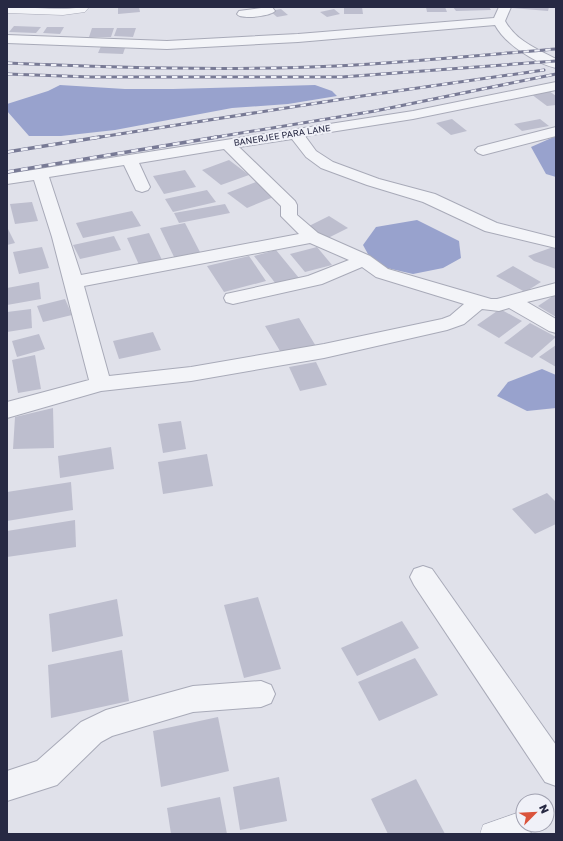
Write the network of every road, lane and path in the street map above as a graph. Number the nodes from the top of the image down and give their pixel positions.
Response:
1 (84, 7) edge
2 (266, 7) edge
3 (505, 7) edge
4 (31, 9) edge
5 (7, 10) edge
6 (243, 14) dead end
7 (499, 22) junction
8 (7, 39) edge
9 (556, 64) edge
10 (556, 86) edge
11 (556, 131) edge
12 (296, 133) junction
13 (227, 144) junction
14 (483, 150) dead end
15 (130, 160) junction
16 (40, 174) junction
17 (7, 179) edge
18 (142, 187) dead end
19 (312, 237) junction
20 (556, 243) edge
21 (364, 260) junction
22 (73, 282) junction
23 (556, 289) edge
24 (233, 298) dead end
25 (510, 301) junction
26 (478, 302) junction
27 (556, 327) edge
28 (101, 384) junction
29 (7, 410) edge
30 (423, 577) dead end
31 (261, 694) dead end
32 (556, 770) edge
33 (7, 786) edge
34 (515, 826) edge
35 (492, 834) edge

1 - 4 lane
2 - 6 street
3 - 7 street
4 - 5 lane
7 - 8 street
7 - 9 street
10 - 12 street, BANERJEE PARA LANE
11 - 14 street
12 - 13 street, BANERJEE PARA LANE
12 - 20 street
13 - 15 street, BANERJEE PARA LANE
13 - 19 street
15 - 16 street, BANERJEE PARA LANE
15 - 18 street
16 - 17 street, BANERJEE PARA LANE
16 - 22 street
19 - 21 street
19 - 22 street
21 - 24 street
21 - 26 street
22 - 28 street
23 - 25 street
25 - 26 street
25 - 27 street
26 - 28 street
28 - 29 street
30 - 32 street
31 - 33 street
34 - 35 lane

